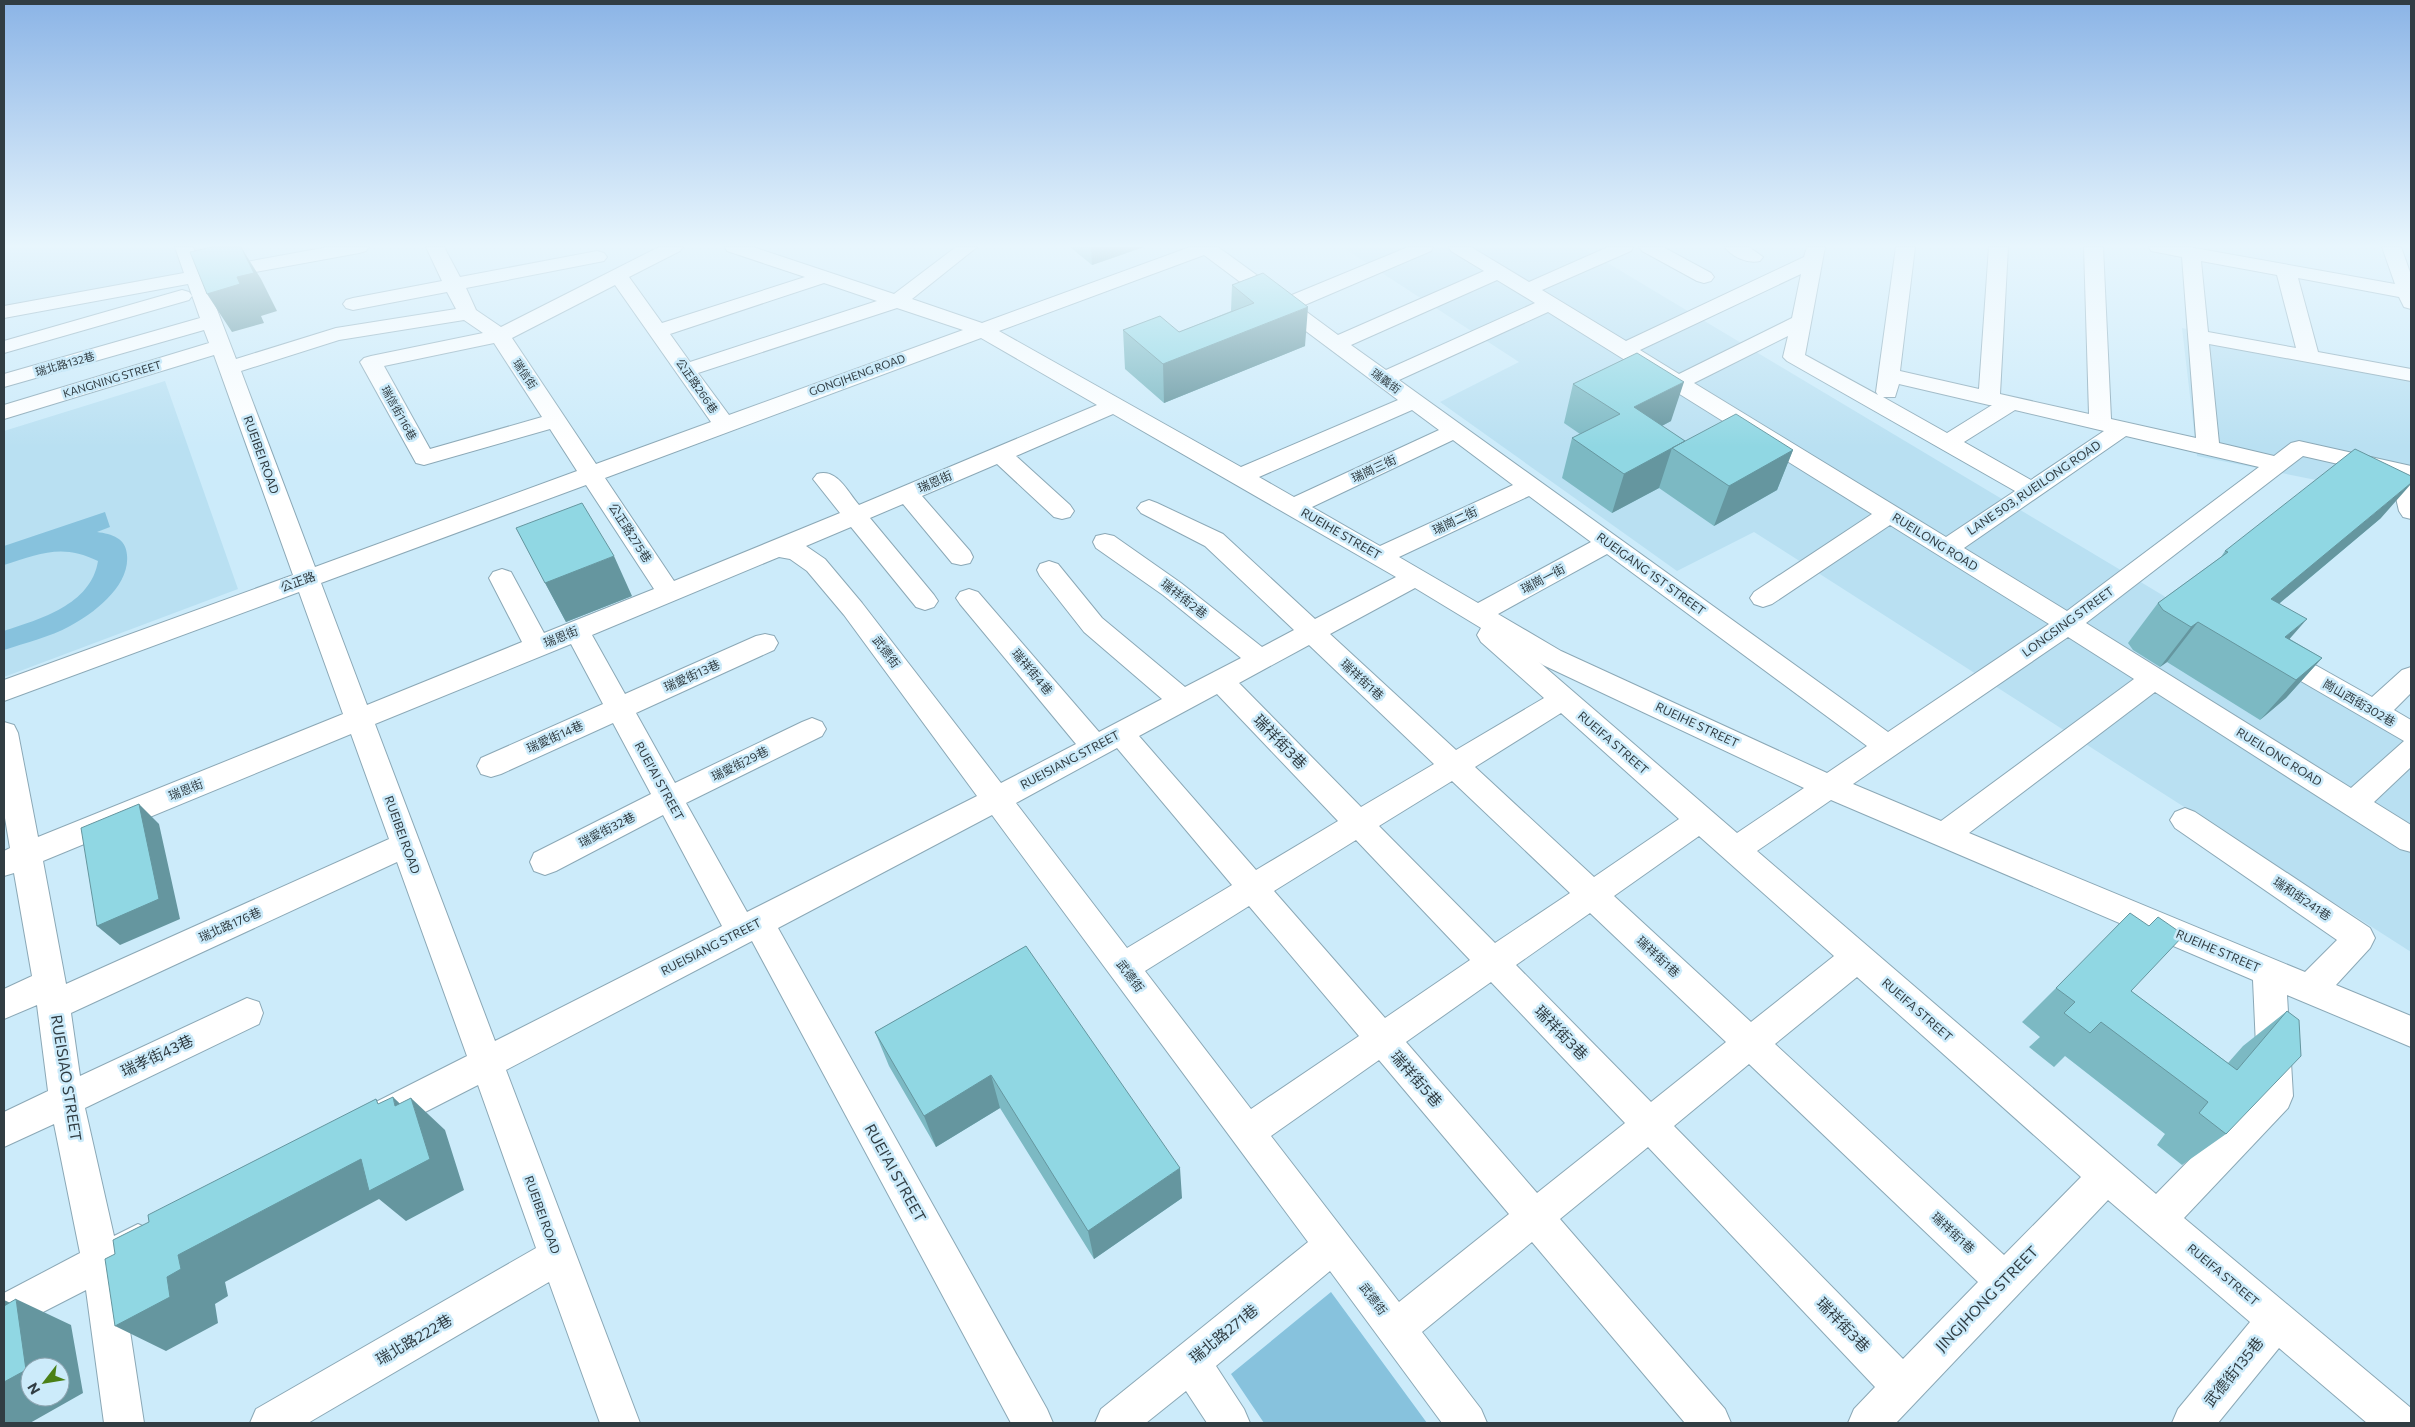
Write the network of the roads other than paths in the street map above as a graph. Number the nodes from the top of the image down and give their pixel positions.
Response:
1 (107, 314) edge
2 (209, 314) edge
3 (464, 314) edge
4 (469, 314) edge
5 (542, 314) edge
6 (646, 314) edge
7 (709, 314) edge
8 (858, 314) edge
9 (935, 314) edge
10 (1023, 314) edge
11 (1294, 314) edge
12 (1405, 314) edge
13 (1528, 314) edge
14 (1565, 314) edge
15 (1696, 314) edge
16 (1803, 314) edge
17 (1897, 314) edge
18 (1995, 314) edge
19 (2096, 314) edge
20 (2192, 314) edge
21 (2294, 314) edge
22 (1801, 322) junction
23 (981, 329) junction
24 (658, 330) junction
25 (500, 336) junction
26 (2198, 336) junction
27 (1336, 344) junction
28 (221, 345) junction
29 (4, 347) edge
30 (1624, 350) junction
31 (2309, 357) junction
32 (686, 370) junction
33 (1890, 375) junction
34 (2411, 375) edge
35 (1384, 379) junction
36 (4, 381) edge
37 (1678, 383) junction
38 (1989, 398) junction
39 (1414, 401) junction
40 (2011, 403) junction
41 (1115, 405) junction
42 (1884, 407) junction
43 (4, 412) edge
44 (557, 420) junction
45 (2100, 423) junction
46 (724, 424) junction
47 (2123, 428) junction
48 (1454, 431) junction
49 (1947, 443) junction
50 (2208, 447) junction
51 (1000, 454) junction
52 (2279, 464) junction
53 (2406, 472) edge
54 (591, 473) junction
55 (1239, 477) junction
56 (825, 479) dead end
57 (1531, 486) junction
58 (2032, 490) junction
59 (907, 494) junction
60 (1293, 507) junction
61 (1149, 508) dead end
62 (2411, 511) edge
63 (1062, 512) dead end
64 (1889, 514) junction
65 (856, 516) junction
66 (1105, 542) dead end
67 (1609, 543) junction
68 (777, 549) junction
69 (1946, 549) junction
70 (1379, 556) junction
71 (961, 557) dead end
72 (1049, 570) dead end
73 (502, 578) dead end
74 (307, 579) junction
75 (1428, 584) junction
76 (669, 593) junction
77 (969, 598) dead end
78 (1763, 598) dead end
79 (925, 600) dead end
80 (1478, 614) junction
81 (2068, 624) junction
82 (577, 631) junction
83 (1311, 632) junction
84 (765, 643) dead end
85 (538, 647) junction
86 (1260, 659) junction
87 (2308, 673) edge
88 (2411, 677) edge
89 (2153, 679) junction
90 (1220, 680) junction
91 (4, 691) edge
92 (1563, 699) junction
93 (1183, 701) junction
94 (619, 708) junction
95 (2374, 712) junction
96 (359, 719) junction
97 (812, 729) dead end
98 (4, 733) edge
99 (2411, 733) edge
100 (1108, 740) junction
101 (1888, 747) junction
102 (2411, 750) edge
103 (1453, 765) junction
104 (491, 766) dead end
105 (1830, 787) junction
106 (668, 799) junction
107 (997, 799) junction
108 (2353, 804) junction
109 (1700, 820) junction
110 (2185, 820) dead end
111 (1358, 823) junction
112 (1943, 836) junction
113 (2411, 840) edge
114 (406, 845) junction
115 (1735, 850) junction
116 (15, 859) edge
117 (545, 862) dead end
118 (1253, 888) junction
119 (1591, 894) junction
120 (749, 927) junction
121 (1857, 957) junction
122 (1492, 962) junction
123 (1123, 967) junction
124 (2269, 972) junction
125 (2310, 990) junction
126 (52, 994) junction
127 (4, 1004) edge
128 (247, 1013) dead end
129 (2406, 1022) edge
130 (1383, 1040) junction
131 (1750, 1043) junction
132 (486, 1063) junction
133 (66, 1099) junction
134 (1649, 1124) junction
135 (4, 1130) edge
136 (355, 1131) edge
137 (1247, 1132) junction
138 (2107, 1176) junction
139 (1536, 1218) junction
140 (2158, 1220) junction
141 (162, 1231) edge
142 (1333, 1245) junction
143 (558, 1256) junction
144 (101, 1262) junction
145 (2004, 1281) junction
146 (4, 1313) edge
147 (2277, 1320) junction
148 (1396, 1329) junction
149 (1190, 1362) junction
150 (1903, 1386) junction
151 (124, 1423) edge
152 (270, 1423) edge
153 (620, 1423) edge
154 (1033, 1423) edge
155 (1115, 1423) edge
156 (1230, 1423) edge
157 (1467, 1423) edge
158 (1711, 1423) edge
159 (1868, 1423) edge
160 (2192, 1423) edge
161 (2398, 1423) edge

1 - 29 street
2 - 28 street, RUEIBEI ROAD
3 - 28 street
4 - 25 street
5 - 25 street
6 - 24 street, 公正路266巷
7 - 24 street
8 - 32 street
9 - 23 street, RUEIHE STREET
10 - 23 street, GONGJHENG ROAD
11 - 27 street, 瑞義街
12 - 27 street
13 - 35 street
14 - 30 street, RUEILONG ROAD
15 - 30 street
16 - 22 street
17 - 33 street
18 - 38 street
19 - 45 street
20 - 26 street
21 - 31 street
22 - 37 street
22 - 42 street
23 - 41 street, RUEIHE STREET
23 - 46 street, GONGJHENG ROAD
24 - 32 street, 公正路266巷
25 - 44 street, 瑞信街
25 - 44 street, 瑞信街116巷
26 - 31 street
26 - 50 street
27 - 35 street, 瑞義街
28 - 36 street, 瑞北路132巷
28 - 43 street, KANGNING STREET
28 - 74 street, RUEIBEI ROAD
30 - 37 street, RUEILONG ROAD
31 - 34 street
32 - 46 street, 公正路266巷
33 - 38 street
33 - 42 street
35 - 39 street, 瑞義街
37 - 64 street, RUEILONG ROAD
38 - 40 street
39 - 48 street, RUEIGANG 1ST STREET
39 - 55 street, 瑞義街
40 - 45 street
40 - 49 street
41 - 51 street, 瑞恩街
41 - 55 street, RUEIHE STREET
42 - 49 street
44 - 54 street, 瑞信街
45 - 47 street
46 - 54 street, GONGJHENG ROAD
47 - 50 street
47 - 58 street, LANE 503, RUEILONG ROAD
48 - 57 street, RUEIGANG 1ST STREET
48 - 60 street, 瑞崗三街
49 - 58 street
50 - 52 street
51 - 59 street, 瑞恩街
51 - 63 street
52 - 53 street, LONGSING STREET
52 - 81 street, LONGSING STREET
53 - 62 street
54 - 74 street, 公正路
54 - 76 street, 公正路275巷
55 - 60 street, RUEIHE STREET
56 - 65 street
57 - 67 street, RUEIGANG 1ST STREET
57 - 70 street, 瑞崗二街
58 - 69 street, LANE 503, RUEILONG ROAD
59 - 65 street, 瑞恩街
59 - 71 street
60 - 70 street, RUEIHE STREET
61 - 83 street, 瑞祥街1巷
64 - 69 street, RUEILONG ROAD
64 - 78 street
65 - 68 street, 瑞恩街
65 - 79 street
66 - 86 street, 瑞祥街2巷
67 - 80 street, 瑞崗一街
67 - 101 street, RUEIGANG 1ST STREET
68 - 76 street, 瑞恩街
68 - 107 street, 武德街
69 - 81 street, RUEILONG ROAD
70 - 75 street, RUEIHE STREET
72 - 93 street
73 - 85 street
74 - 91 street, 公正路
74 - 96 street, RUEIBEI ROAD
75 - 80 street, RUEIHE STREET
75 - 83 street, RUEISIANG STREET
75 - 92 street, RUEIFA STREET
76 - 82 street, 瑞恩街
77 - 100 street, 瑞祥街4巷
80 - 105 street, RUEIHE STREET
81 - 89 street, RUEILONG ROAD
81 - 101 street, LONGSING STREET
82 - 85 street, 瑞恩街
82 - 94 street, RUEI'AI STREET
83 - 86 street, RUEISIANG STREET
83 - 103 street, 瑞祥街1巷
84 - 94 street, 瑞愛街13巷
85 - 96 street, 瑞恩街
86 - 90 street, RUEISIANG STREET
87 - 95 street, 崗山西街302巷
88 - 95 street
89 - 108 street, RUEILONG ROAD
89 - 112 street
90 - 93 street, RUEISIANG STREET
90 - 111 street, 瑞祥街3巷
92 - 103 street
92 - 109 street, RUEIFA STREET
93 - 100 street, RUEISIANG STREET
94 - 104 street, 瑞愛街14巷
94 - 106 street, RUEI'AI STREET
95 - 99 street, 崗山西街302巷
96 - 114 street, RUEIBEI ROAD
96 - 116 street, 瑞恩街
97 - 106 street, 瑞愛街29巷
98 - 116 street, RUEISIAO STREET
100 - 107 street, RUEISIANG STREET
100 - 118 street, 瑞祥街5巷
101 - 105 street, LONGSING STREET
102 - 108 street
103 - 111 street
103 - 119 street, 瑞祥街1巷
105 - 112 street, RUEIHE STREET
105 - 115 street, LONGSING STREET
106 - 117 street, 瑞愛街32巷
106 - 120 street, RUEI'AI STREET
107 - 120 street, RUEISIANG STREET
107 - 123 street, 武德街
108 - 113 street, RUEILONG ROAD
109 - 115 street, RUEIFA STREET
109 - 119 street
110 - 125 street, 瑞和街241巷
111 - 118 street
111 - 122 street, 瑞祥街3巷
112 - 124 street, RUEIHE STREET
114 - 126 street, 瑞北路176巷
114 - 132 street, RUEIBEI ROAD
115 - 121 street, RUEIFA STREET
116 - 126 street, RUEISIAO STREET
118 - 123 street
118 - 130 street, 瑞祥街5巷
119 - 122 street
119 - 131 street, 瑞祥街1巷
120 - 132 street, RUEISIANG STREET
120 - 154 street, RUEI'AI STREET
121 - 131 street
121 - 138 street, RUEIFA STREET
122 - 130 street
122 - 134 street, 瑞祥街3巷
123 - 137 street, 武德街
124 - 125 street, RUEIHE STREET
124 - 140 street
125 - 129 street, RUEIHE STREET
126 - 127 street, 瑞北路176巷
126 - 133 street, RUEISIAO STREET
128 - 133 street, 瑞孝街43巷
130 - 137 street
130 - 139 street, 瑞祥街5巷
131 - 134 street
131 - 145 street, 瑞祥街1巷
132 - 136 street, RUEISIANG STREET
132 - 143 street, RUEIBEI ROAD
133 - 135 street, 瑞孝街43巷
133 - 144 street, RUEISIAO STREET
134 - 139 street
134 - 150 street, 瑞祥街3巷
137 - 142 street, 武德街
138 - 140 street, RUEIFA STREET
138 - 145 street, JINGJHONG STREET
139 - 148 street
139 - 158 street, 瑞祥街5巷
140 - 147 street, RUEIFA STREET
141 - 144 street
142 - 148 street, 武德街
142 - 149 street, 瑞北路271巷
143 - 152 street, 瑞北路222巷
143 - 153 street, RUEIBEI ROAD
144 - 146 street
144 - 151 street, RUEISIAO STREET
145 - 150 street, JINGJHONG STREET
147 - 160 street, 武德街135巷
147 - 161 street, RUEIFA STREET
148 - 157 street, 武德街
149 - 155 street, 瑞北路271巷
149 - 156 street
150 - 159 street, JINGJHONG STREET

